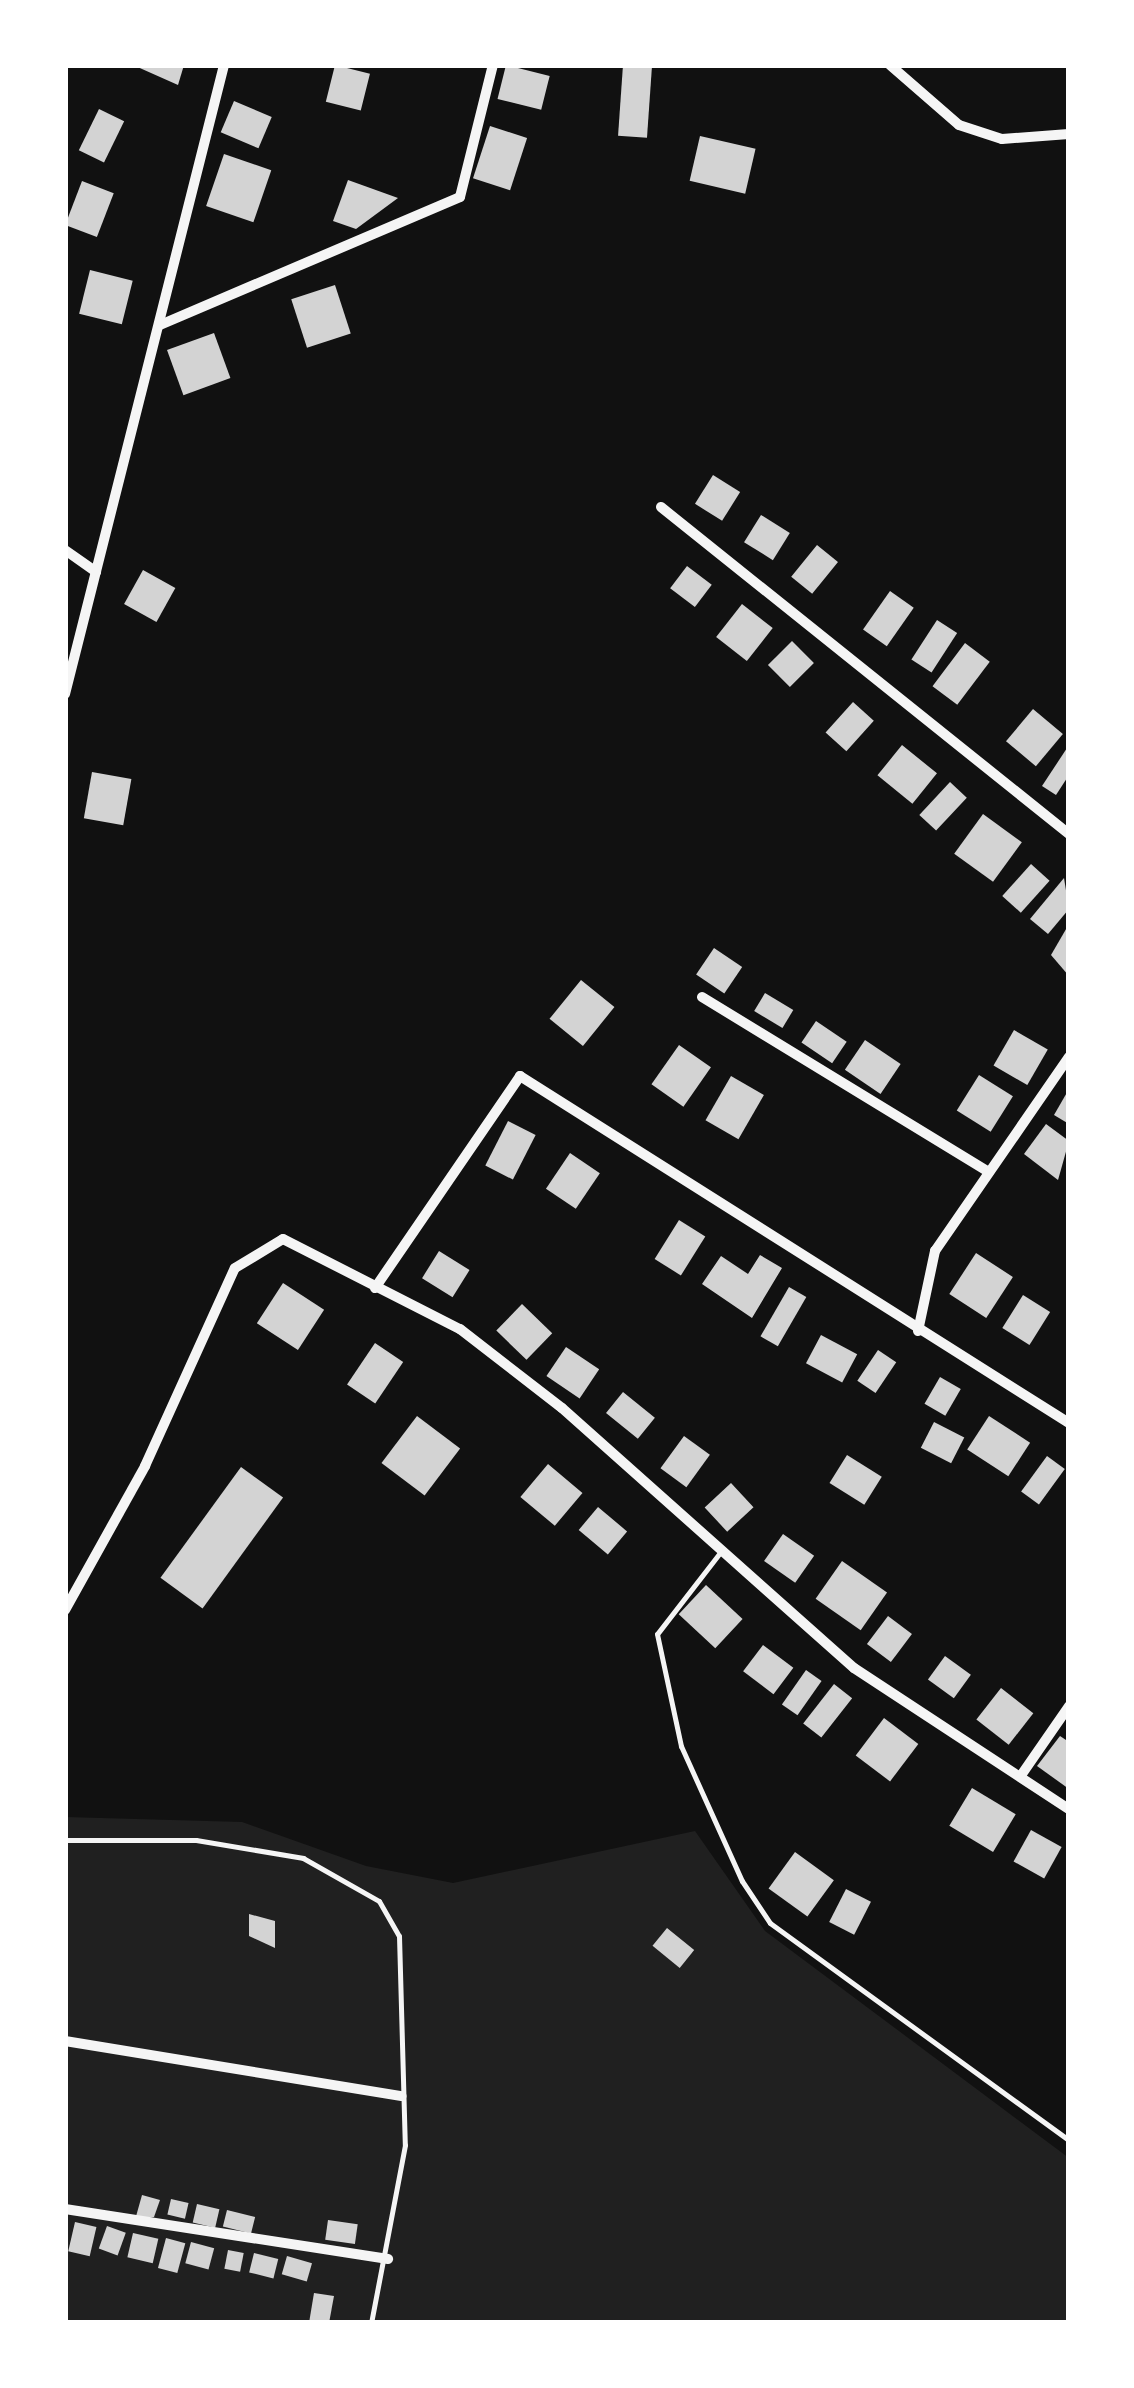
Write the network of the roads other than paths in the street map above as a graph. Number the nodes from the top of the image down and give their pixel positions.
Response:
1 (224, 65) edge
2 (493, 65) edge
3 (890, 65) edge
4 (1069, 134) edge
5 (160, 325) junction
6 (661, 507) dead end
7 (65, 550) edge
8 (96, 572) junction
9 (65, 694) edge
10 (1069, 834) edge
11 (702, 997) dead end
12 (1069, 1057) edge
13 (990, 1172) junction
14 (375, 1288) junction
15 (918, 1331) junction
16 (1069, 1424) edge
17 (722, 1550) junction
18 (65, 1610) edge
19 (1069, 1706) edge
20 (1022, 1774) junction
21 (1069, 1809) edge
22 (65, 1840) edge
23 (65, 2040) edge
24 (402, 2096) junction
25 (1069, 2140) edge
26 (65, 2209) edge
27 (388, 2259) junction
28 (371, 2323) edge

1 - 5 street
2 - 5 street
3 - 4 street
5 - 8 street
6 - 10 street
7 - 8 street
8 - 9 street
11 - 13 street
12 - 13 street
13 - 15 street
14 - 15 street
14 - 17 street
14 - 18 street
15 - 16 street
17 - 20 street
17 - 25 lane
19 - 20 street
20 - 21 street
22 - 24 lane
23 - 24 street
24 - 27 lane
26 - 27 street
27 - 28 lane

